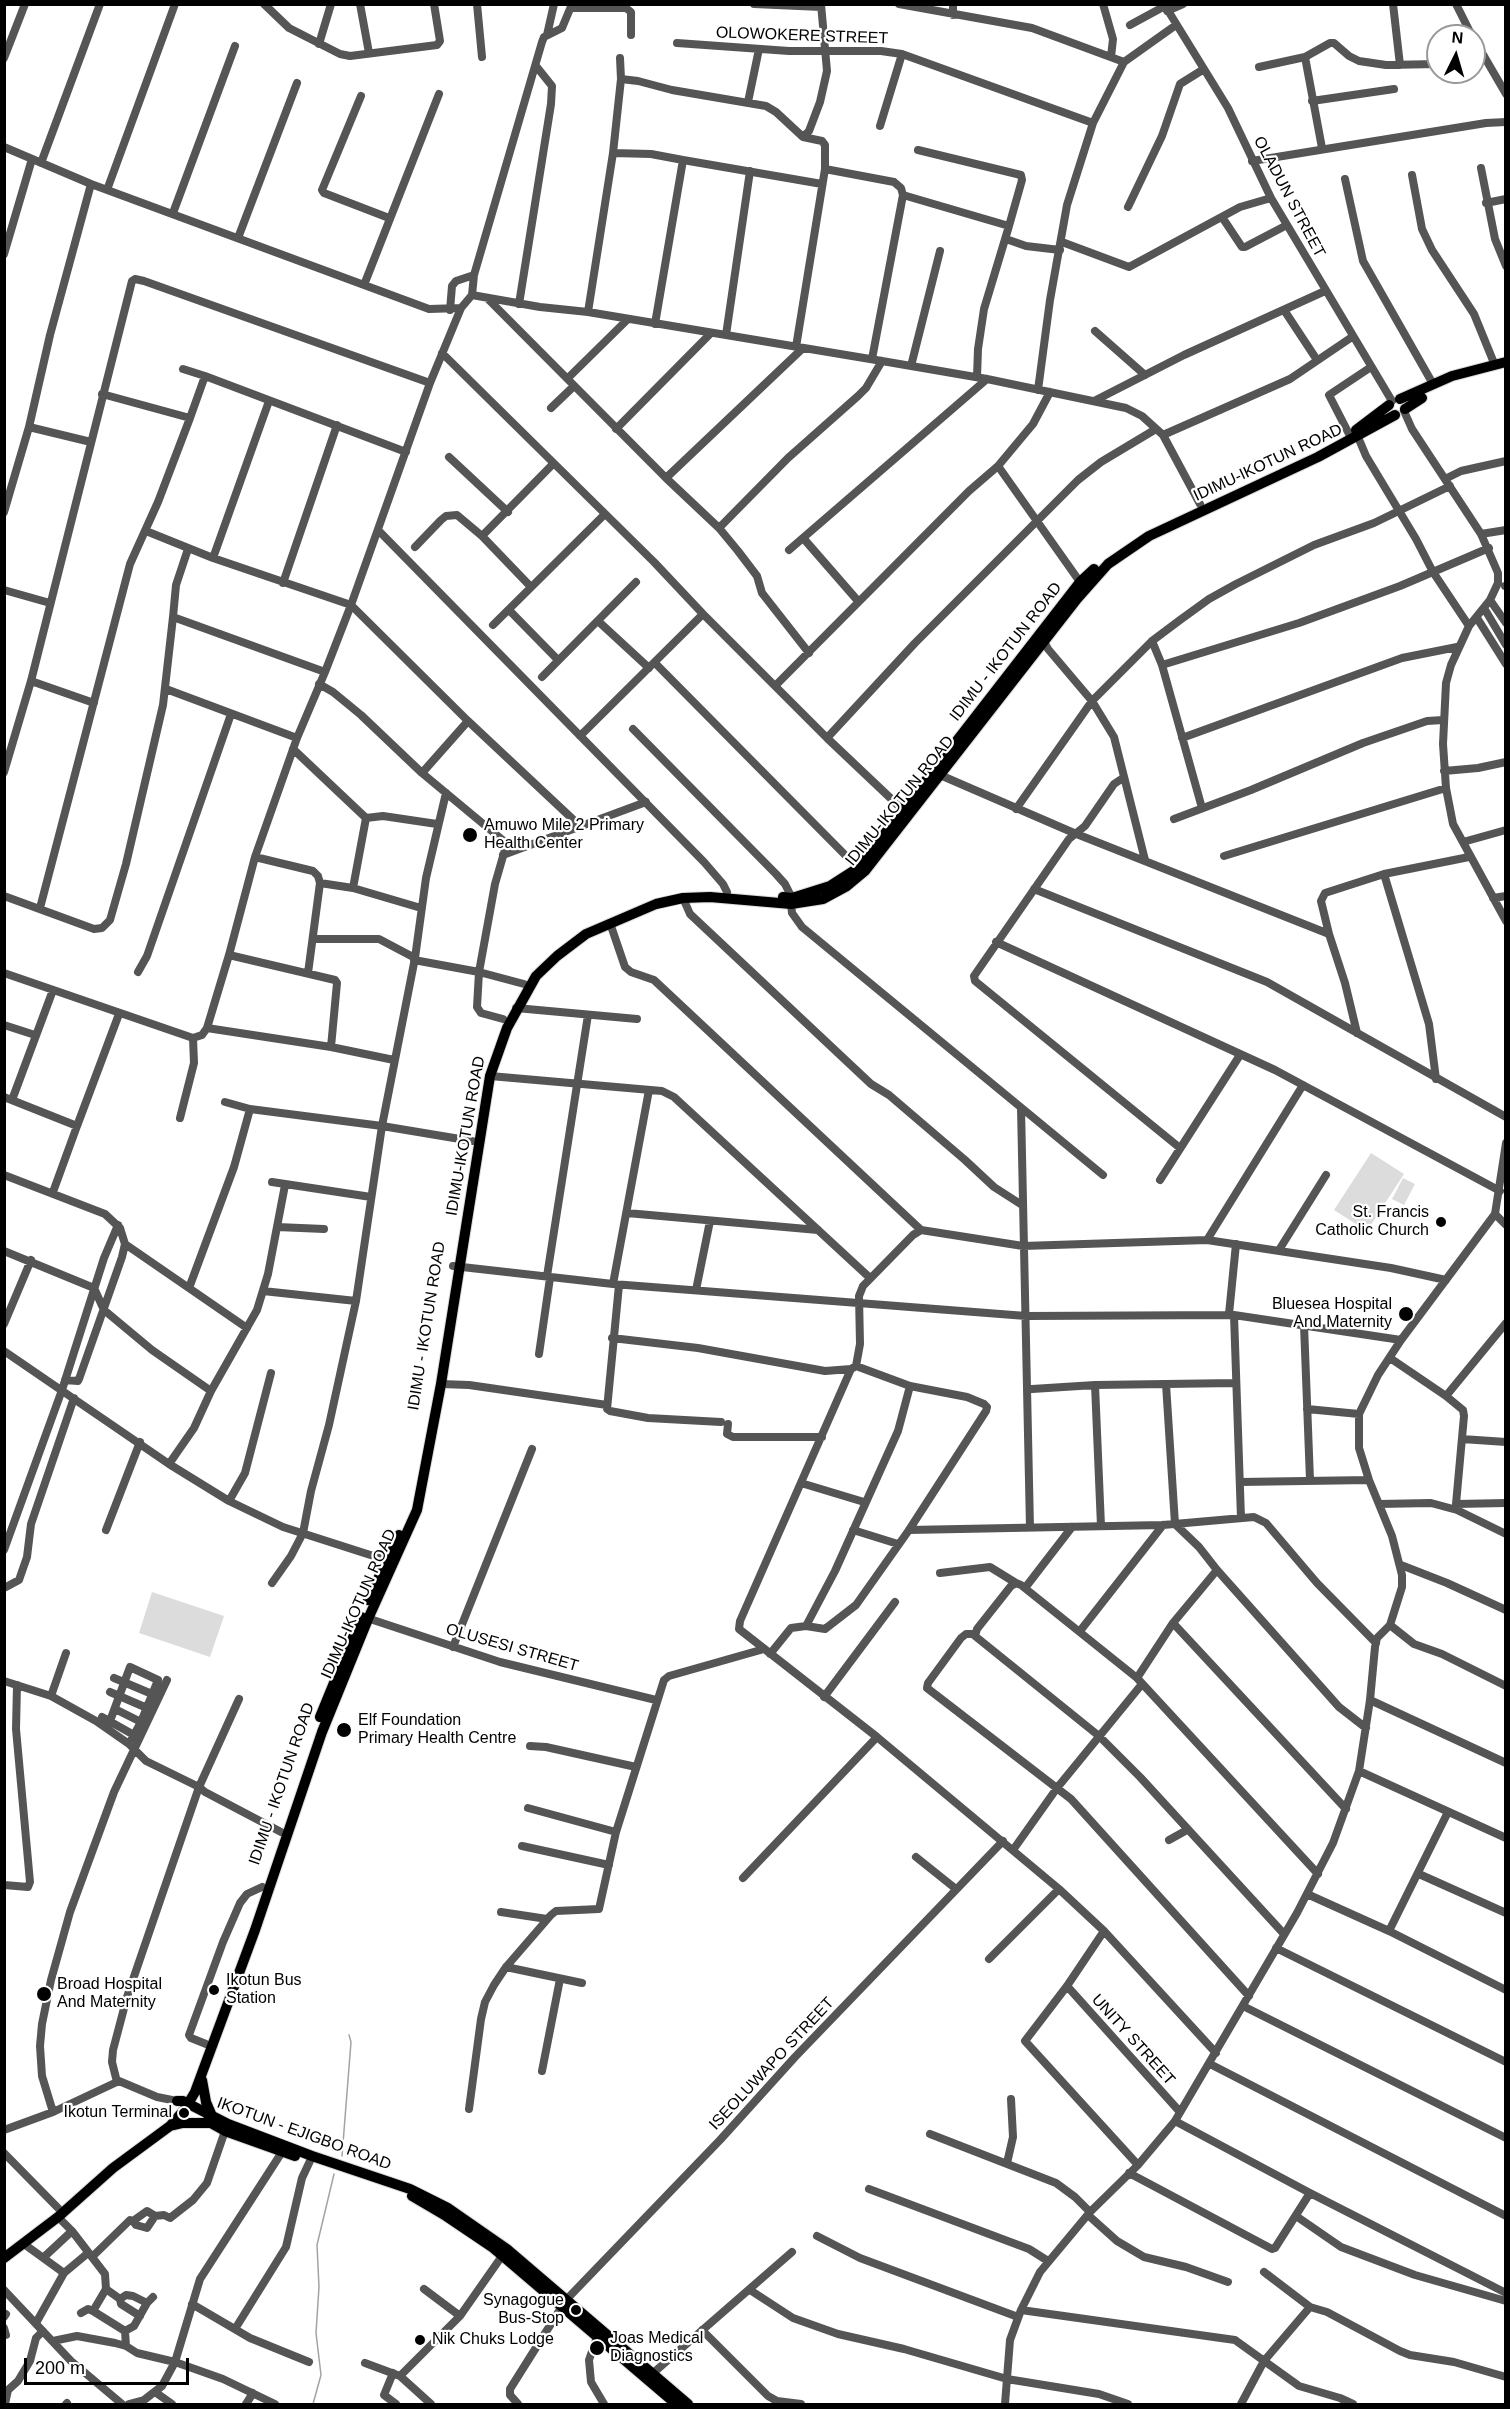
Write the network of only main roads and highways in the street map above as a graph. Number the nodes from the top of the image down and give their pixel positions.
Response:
1 (1506, 362) edge
2 (1506, 369) edge
3 (1398, 408) junction
4 (1353, 436) junction
5 (1042, 638) junction
6 (792, 901) junction
7 (614, 918) junction
8 (456, 1267) junction
9 (365, 1617) junction
10 (290, 1816) junction
11 (202, 2075) junction
12 (183, 2104) junction
13 (211, 2120) junction
14 (170, 2126) junction
15 (58, 2212) junction
16 (489, 2240) junction
17 (5, 2253) edge
18 (564, 2303) junction
19 (676, 2404) edge
20 (688, 2404) edge

1 - 3 main road, IDIMU-IKOTUN ROAD
2 - 3 main road, IDIMU-IKOTUN ROAD
3 - 4 main road, IDIMU-IKOTUN ROAD
4 - 5 main road, IDIMU-IKOTUN ROAD
4 - 5 main road, IDIMU - IKOTUN ROAD
5 - 6 main road, IDIMU - IKOTUN ROAD
5 - 6 main road, IDIMU-IKOTUN ROAD
6 - 7 main road, IDIMU-IKOTUN ROAD
6 - 7 main road, IDIMU - IKOTUN ROAD
7 - 8 main road, IDIMU-IKOTUN ROAD
7 - 8 main road, IDIMU - IKOTUN ROAD
8 - 9 main road, IDIMU - IKOTUN ROAD
8 - 9 main road, IDIMU-IKOTUN ROAD
9 - 10 main road, IDIMU-IKOTUN ROAD
10 - 11 main road, IDIMU-IKOTUN ROAD
10 - 12 main road, IDIMU - IKOTUN ROAD
11 - 12 main road, IDIMU-IKOTUN ROAD
11 - 13 main road
12 - 13 main road, IKOTUN - EJIGBO ROAD
12 - 14 main road
12 - 15 main road
13 - 14 main road
13 - 16 main road, IKOTUN - EJIGBO ROAD
13 - 16 main road, IKOTUN - EJIGBO ROAD
14 - 15 main road
15 - 17 main road
15 - 17 main road
16 - 18 main road, IKOTUN - EJIGBO ROAD
16 - 18 main road, IKOTUN - EJIGBO ROAD
18 - 19 main road, IKOTUN - EJIGBO ROAD
18 - 20 main road, IKOTUN - EJIGBO ROAD

